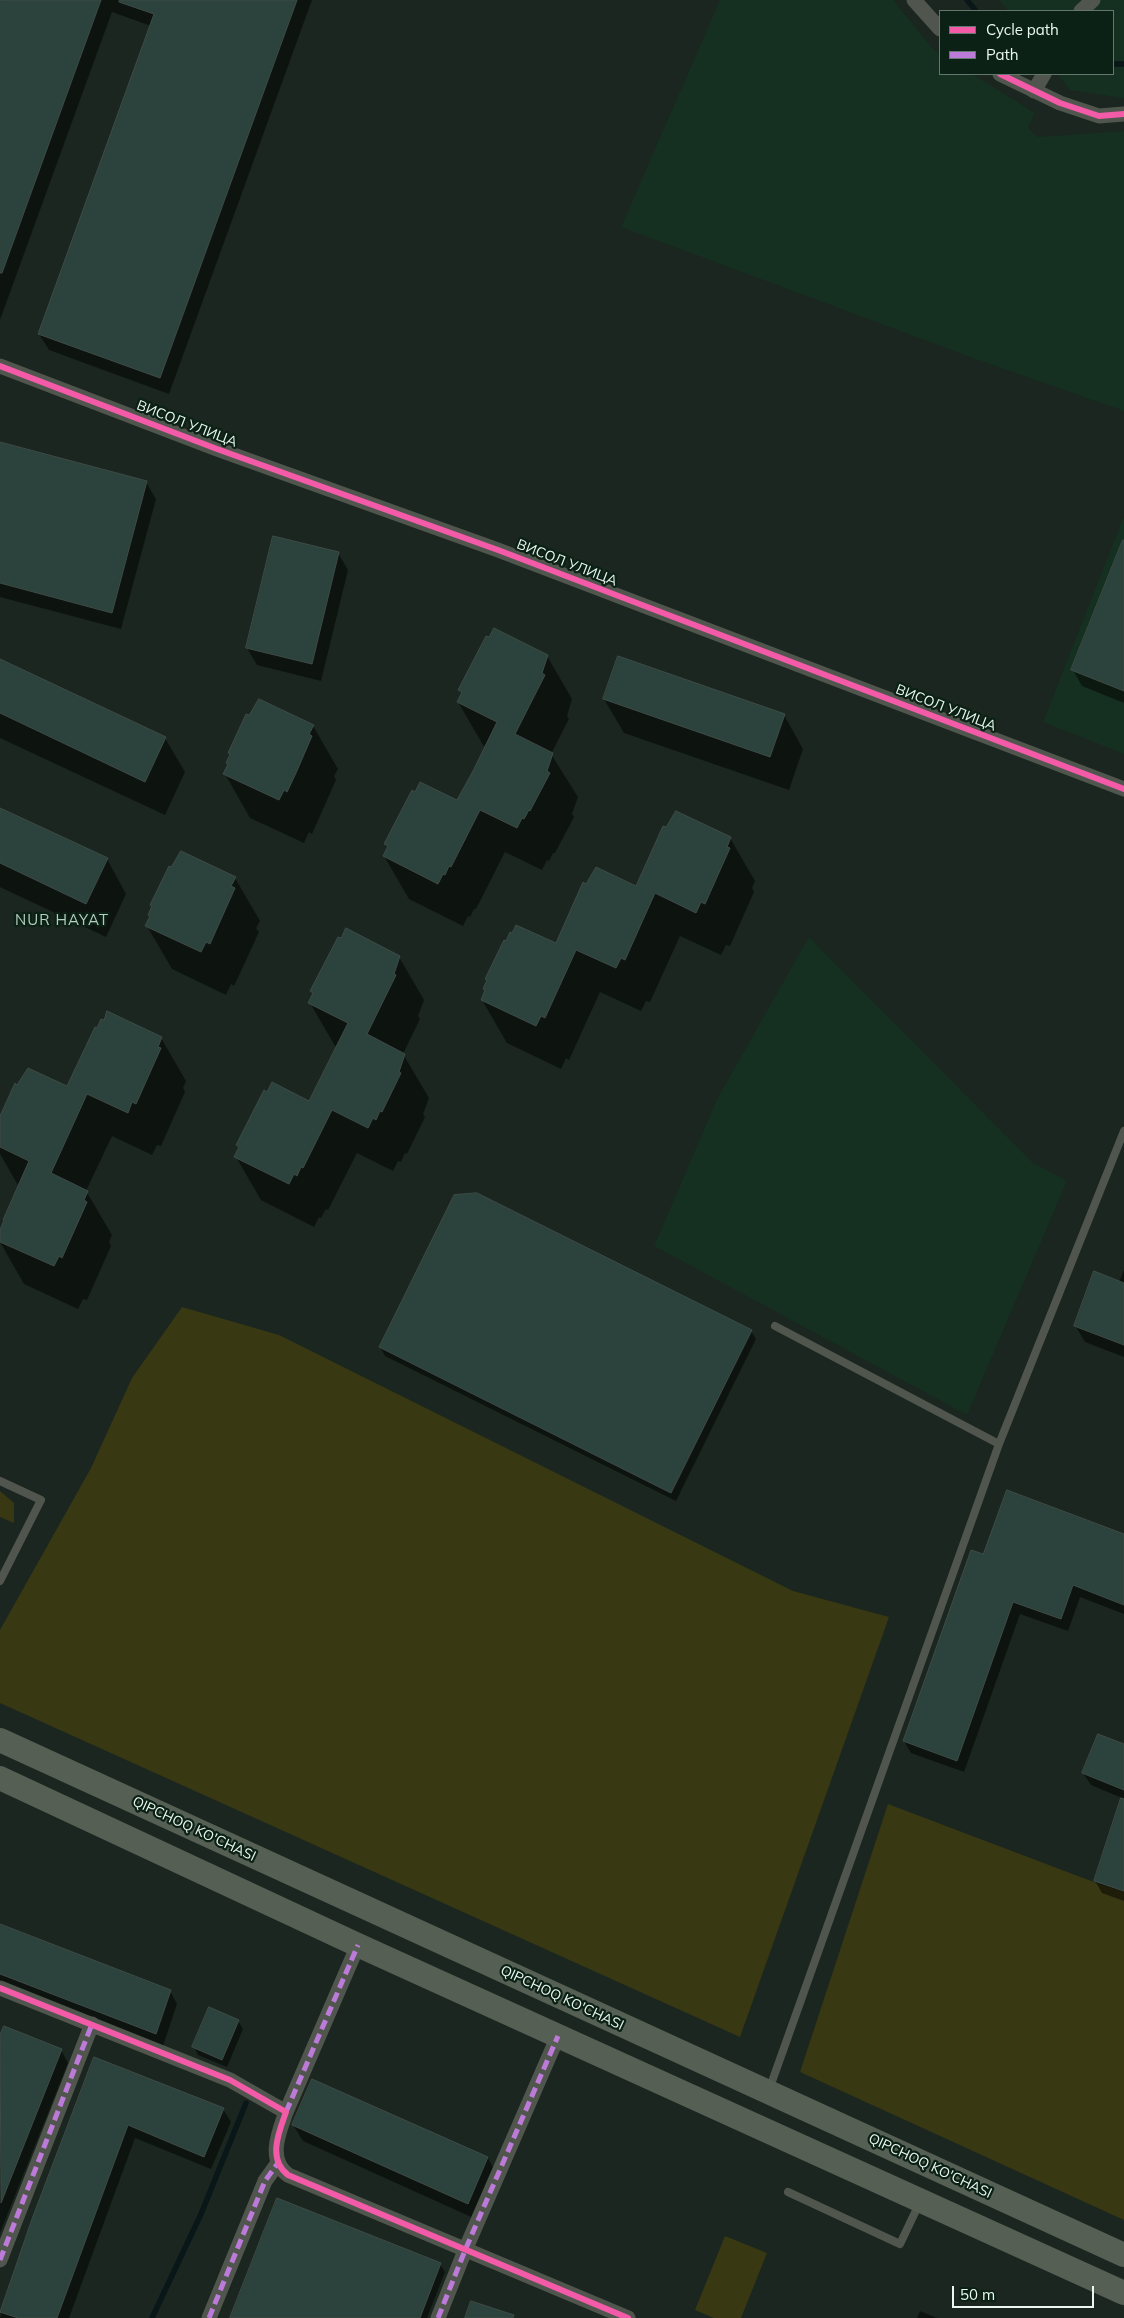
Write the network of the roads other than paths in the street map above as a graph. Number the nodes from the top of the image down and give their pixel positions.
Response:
1 (914, 0) edge
2 (1093, 0) edge
3 (1082, 10) edge
4 (939, 28) edge
5 (1002, 75) edge
6 (1043, 75) edge
7 (1034, 91) junction
8 (1124, 114) edge
9 (0, 366) edge
10 (1124, 790) edge
11 (1124, 1132) edge
12 (775, 1326) dead end
13 (999, 1444) junction
14 (0, 1481) edge
15 (0, 1581) edge
16 (0, 1740) edge
17 (0, 1778) edge
18 (314, 1884) junction
19 (300, 1919) junction
20 (358, 1945) junction
21 (0, 1988) edge
22 (92, 2024) junction
23 (558, 2036) junction
24 (768, 2092) junction
25 (286, 2112) junction
26 (278, 2163) junction
27 (788, 2192) dead end
28 (920, 2200) junction
29 (466, 2248) junction
30 (1124, 2255) edge
31 (0, 2260) edge
32 (1124, 2293) edge
33 (209, 2318) edge
34 (438, 2318) edge
35 (628, 2318) edge

1 - 4 street
2 - 3 street
5 - 7 street
6 - 7 street
7 - 8 street
9 - 10 street, ВИСОЛ УЛИЦА
11 - 13 lane
12 - 13 lane
13 - 24 lane
14 - 15 lane
16 - 18 main road, QIPCHOQ KO'CHASI
17 - 19 main road
18 - 19 main road
18 - 24 main road, QIPCHOQ KO'CHASI
19 - 20 main road
20 - 23 main road
20 - 25 street
21 - 22 street
22 - 25 street
22 - 31 street
23 - 28 main road
23 - 29 street
24 - 30 main road, QIPCHOQ KO'CHASI
25 - 26 street
26 - 29 street
26 - 33 street
27 - 28 lane
28 - 32 main road
29 - 34 street
29 - 35 street

